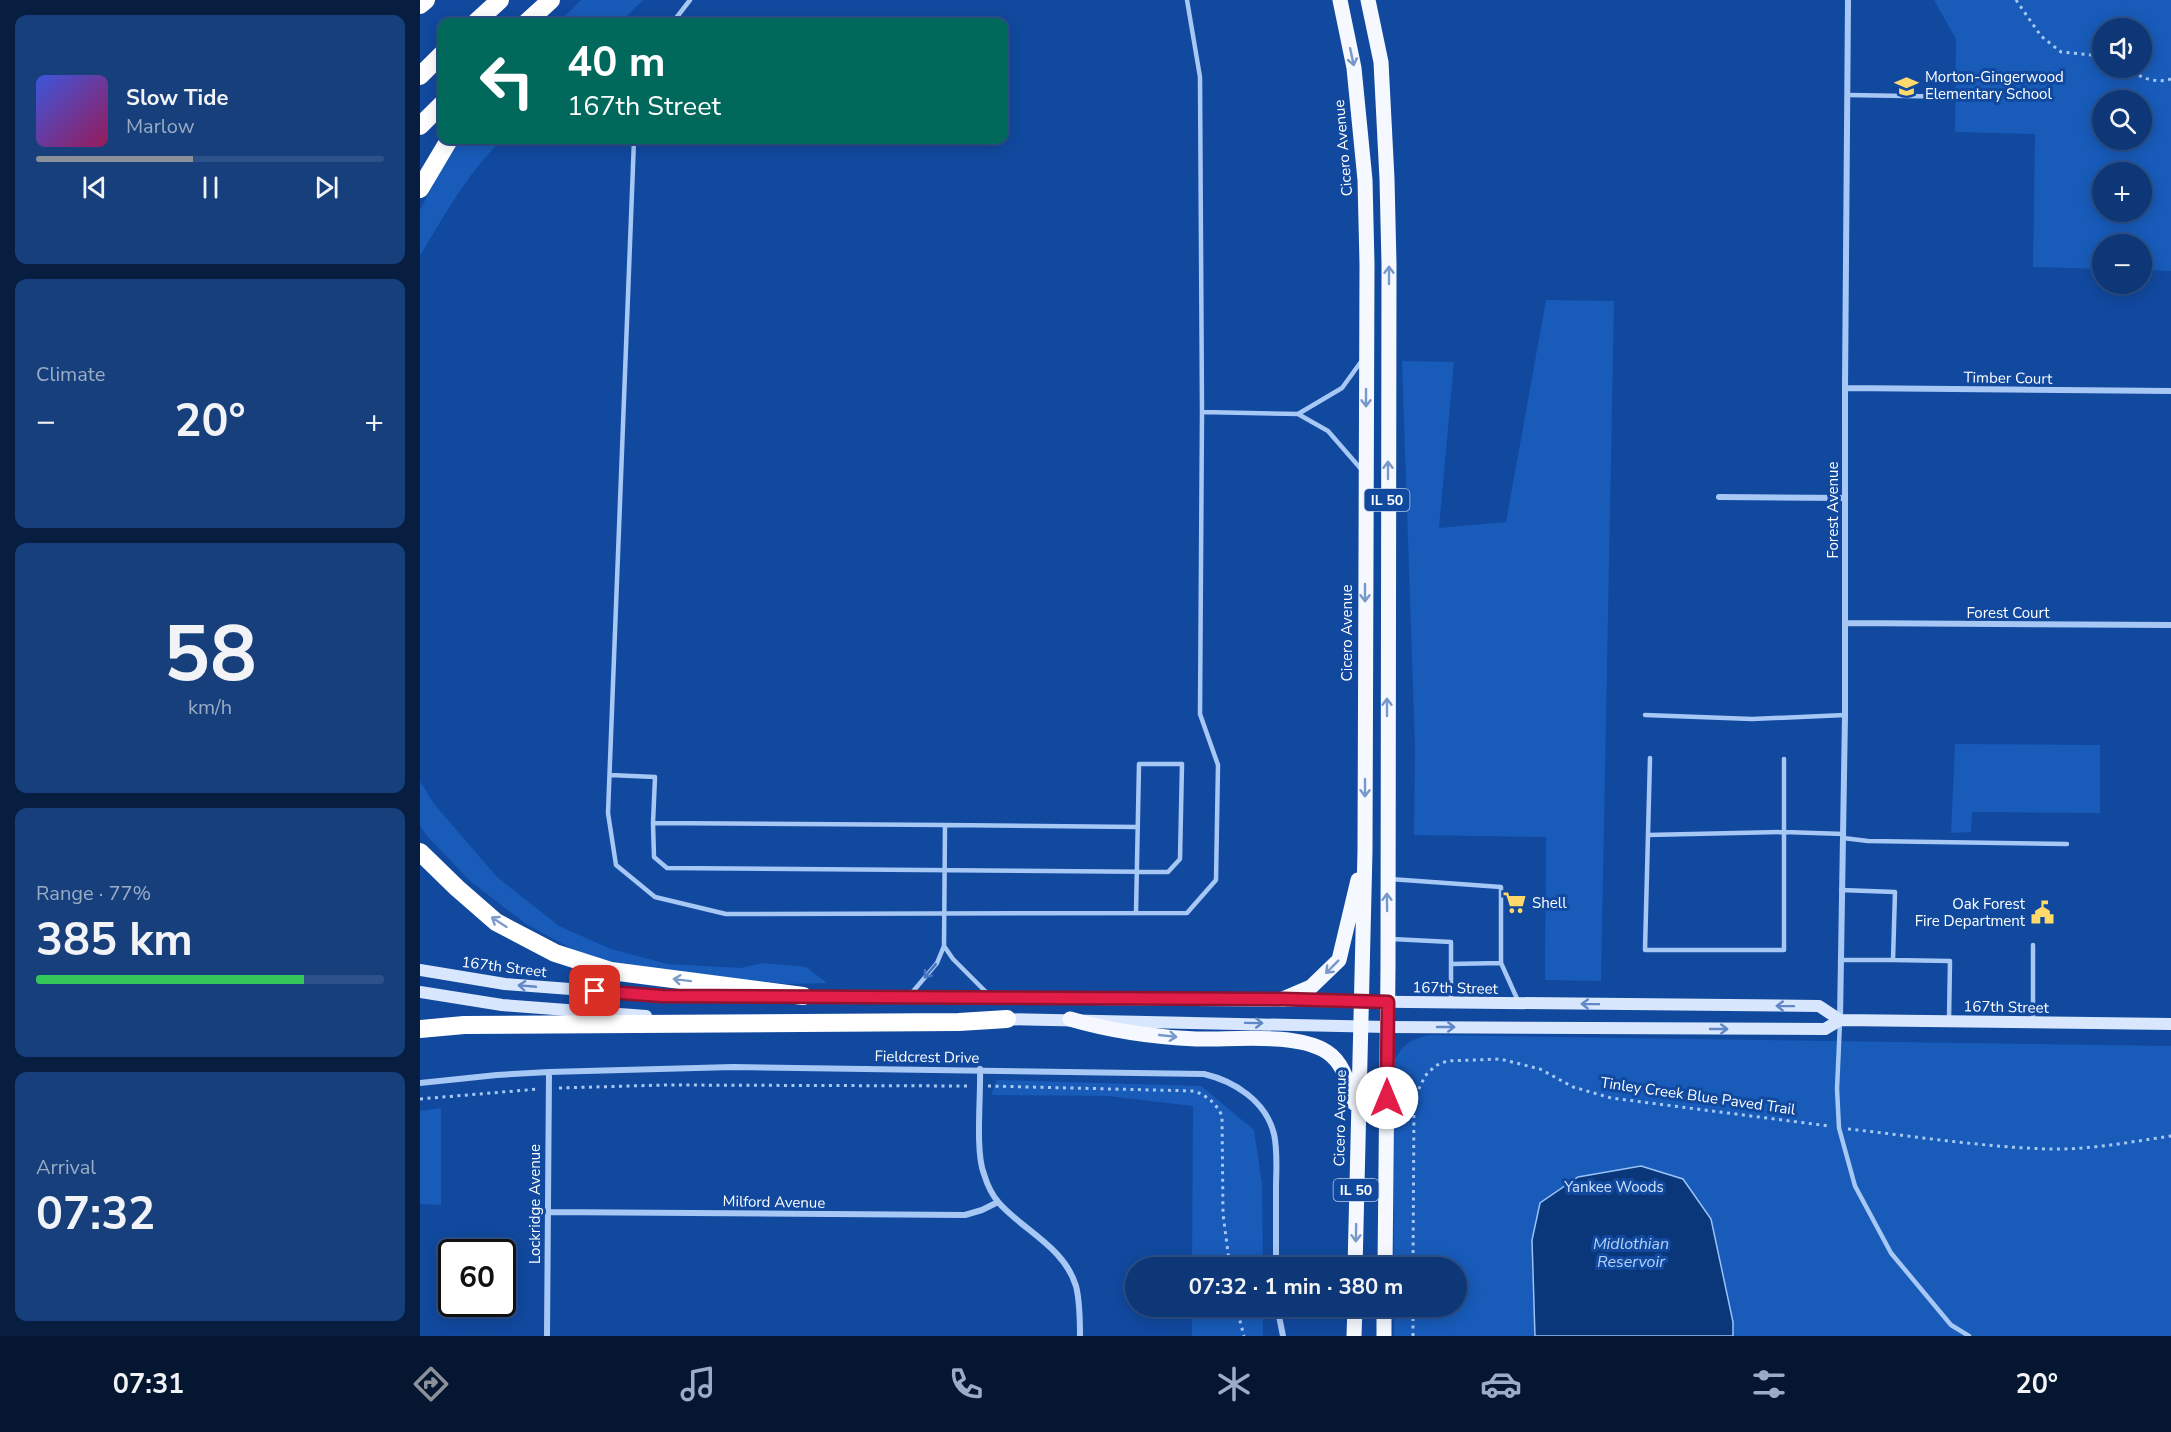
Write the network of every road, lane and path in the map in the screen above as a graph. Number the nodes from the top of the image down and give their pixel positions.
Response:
1 (426, 0) edge
2 (500, 0) edge
3 (551, 0) edge
4 (561, 0) edge
5 (690, 0) edge
6 (1187, 0) edge
7 (1340, 0) edge
8 (1368, 0) edge
9 (1848, 0) edge
10 (2016, 0) edge
11 (420, 5) edge
12 (480, 18) edge
13 (531, 18) edge
14 (545, 18) edge
15 (676, 18) edge
16 (2092, 55) edge
17 (438, 58) edge
18 (420, 76) edge
19 (2144, 78) edge
20 (2171, 79) edge
21 (1848, 95) junction
22 (1965, 97) dead end
23 (438, 108) edge
24 (420, 126) edge
25 (447, 144) edge
26 (634, 144) edge
27 (420, 189) edge
28 (1366, 354) junction
29 (1845, 388) junction
30 (2171, 391) edge
31 (1203, 412) junction
32 (1298, 414) junction
33 (1365, 474) junction
34 (1719, 497) dead end
35 (1845, 498) junction
36 (1845, 623) junction
37 (2171, 625) edge
38 (1645, 715) dead end
39 (1845, 715) junction
40 (1650, 758) dead end
41 (1784, 759) dead end
42 (610, 775) junction
43 (654, 823) junction
44 (945, 825) junction
45 (1137, 827) junction
46 (1784, 832) junction
47 (1648, 835) junction
48 (1844, 836) junction
49 (2067, 844) dead end
50 (1365, 851) junction
51 (420, 852) edge
52 (945, 872) junction
53 (1136, 872) junction
54 (1387, 879) junction
55 (1841, 890) junction
56 (944, 913) junction
57 (1136, 913) junction
58 (1388, 939) junction
59 (2033, 945) dead end
60 (944, 946) junction
61 (1840, 960) junction
62 (1893, 960) junction
63 (1501, 963) junction
64 (1451, 964) junction
65 (420, 970) edge
66 (420, 992) edge
67 (803, 996) junction
68 (908, 997) junction
69 (992, 998) junction
70 (1282, 999) junction
71 (1362, 1002) junction
72 (1388, 1002) junction
73 (1451, 1003) junction
74 (1519, 1003) junction
75 (1007, 1019) junction
76 (1070, 1019) junction
77 (1840, 1020) junction
78 (1949, 1021) junction
79 (2033, 1023) junction
80 (2171, 1024) edge
81 (1360, 1026) junction
82 (1387, 1027) junction
83 (420, 1029) edge
84 (980, 1069) junction
85 (549, 1072) junction
86 (420, 1083) edge
87 (980, 1086) junction
88 (548, 1088) junction
89 (420, 1099) edge
90 (1358, 1112) junction
91 (1839, 1128) junction
92 (2171, 1136) edge
93 (998, 1202) junction
94 (547, 1212) junction
95 (1229, 1257) edge
96 (1276, 1257) edge
97 (1355, 1257) edge
98 (1385, 1257) edge
99 (1413, 1257) edge
100 (1239, 1317) edge
101 (1279, 1317) edge
102 (1355, 1317) edge
103 (1384, 1317) edge
104 (1413, 1317) edge
105 (547, 1336) edge
106 (1080, 1336) edge
107 (1244, 1336) edge
108 (1283, 1336) edge
109 (1354, 1336) edge
110 (1384, 1336) edge
111 (1413, 1336) edge
112 (1970, 1336) edge

1 - 11 highway
2 - 12 highway
3 - 13 highway
4 - 14 highway
5 - 15 lane
6 - 31 lane
7 -> 28 main road, Cicero Avenue / IL 50
54 -> 8 main road, IL 50
9 - 21 street, Forest Avenue
10 - 16 path
17 - 18 highway
19 - 20 path
21 - 22 lane
21 - 29 street, Forest Avenue
23 - 24 highway
25 - 27 highway
26 - 42 lane
28 - 32 lane
28 -> 33 main road, Cicero Avenue / IL 50
29 - 30 street, Timber Court
29 - 35 street, Forest Avenue
31 - 32 lane
31 - 57 lane
32 - 33 lane
33 -> 50 main road, Cicero Avenue / IL 50
34 - 35 street
35 - 36 street, Forest Avenue
36 - 37 street, Forest Court
36 - 39 street, Forest Avenue
38 - 39 lane
39 - 48 street, Forest Avenue
40 - 47 lane
41 - 46 lane
42 - 43 lane
42 - 56 lane
43 - 44 lane
43 - 52 lane
44 - 45 lane
44 - 52 lane
45 - 53 lane
45 - 53 lane
46 - 47 lane
46 - 47 lane
46 - 48 lane
48 - 49 lane
48 - 55 street, Forest Avenue
50 -> 70 main road
50 - 71 main road, Cicero Avenue / IL 50
67 -> 51 highway
52 - 53 lane
52 - 56 lane
53 - 57 lane
58 -> 54 main road, IL 50
54 - 63 lane
55 - 61 street, Forest Avenue
55 - 62 lane
56 - 57 lane
56 - 60 lane
58 - 64 lane
58 - 72 main road, IL 50
59 - 79 lane
60 -> 68 lane
60 - 69 lane
61 - 62 lane
61 - 77 street, Forest Avenue
62 - 78 lane
63 - 64 lane
63 - 74 lane
64 - 73 lane
67 -> 65 main road, 167th Street
66 - 75 main road, 167th Street
67 - 68 main road, 167th Street
68 - 69 main road, 167th Street
69 - 70 main road, 167th Street
70 - 71 main road, 167th Street
71 - 72 main road, 167th Street
71 - 81 main road, Cicero Avenue / IL 50
72 - 73 main road, 167th Street
72 - 82 main road, IL 50
73 - 74 main road, 167th Street
77 -> 74 main road, 167th Street
75 - 76 main road, 167th Street
75 - 83 highway
76 -> 81 main road, 167th Street
76 -> 90 main road
77 - 78 main road, 167th Street
82 -> 77 main road, 167th Street
77 - 91 lane
78 - 79 main road, 167th Street
79 - 80 main road, 167th Street
81 - 82 main road, 167th Street
81 - 90 main road, Cicero Avenue / IL 50
82 - 98 main road, IL 50
84 - 85 street, Fieldcrest Drive
84 - 87 street
84 - 96 street, Fieldcrest Drive
85 - 86 street, Fieldcrest Drive
85 - 88 street, Lockridge Avenue
87 - 88 path
87 - 93 street
87 - 95 path
88 - 89 path
88 - 94 street, Lockridge Avenue
90 -> 97 main road, Cicero Avenue / IL 50
91 - 92 path, Tinley Creek Blue Paved Trail
91 - 99 path, Tinley Creek Blue Paved Trail
91 - 112 lane
93 - 94 street, Milford Avenue
93 - 106 street
94 - 105 street, Lockridge Avenue
100 - 107 path
101 - 108 street
102 - 109 main road
103 - 110 main road
104 - 111 path

